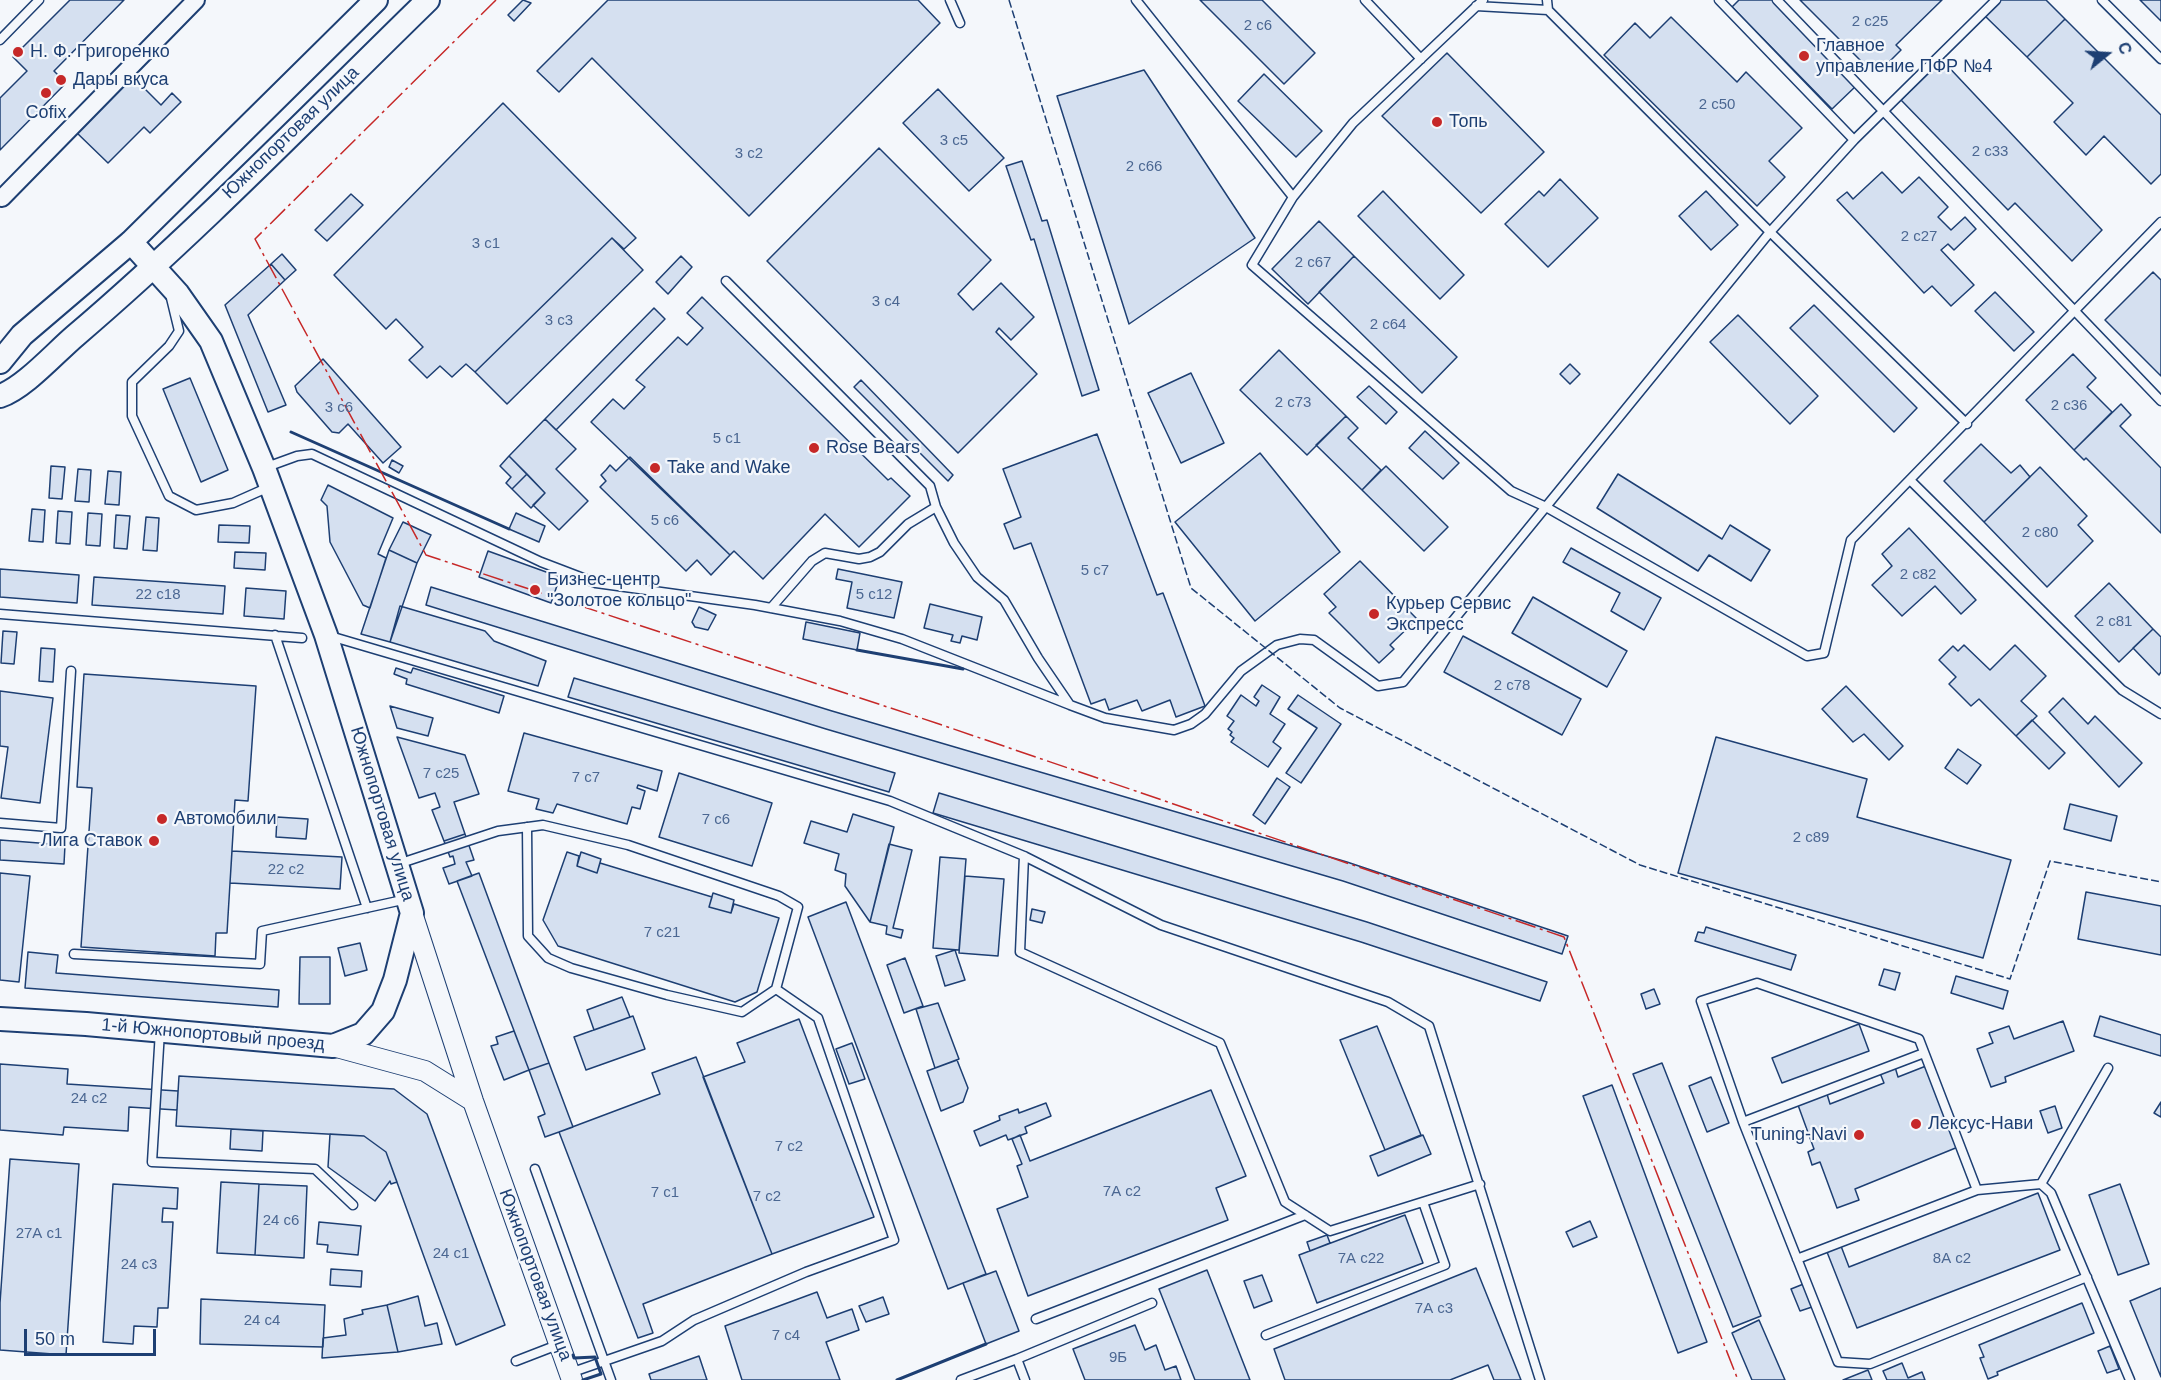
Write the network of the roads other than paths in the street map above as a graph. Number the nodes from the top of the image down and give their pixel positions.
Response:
1 (39, 0) edge
2 (196, 0) edge
3 (376, 0) edge
4 (428, 0) edge
5 (950, 0) edge
6 (1136, 0) edge
7 (1365, 0) edge
8 (1547, 0) edge
9 (1719, 0) edge
10 (1777, 0) edge
11 (1996, 0) edge
12 (2102, 0) edge
13 (1480, 3) edge
14 (1548, 10) junction
15 (960, 22) dead end
16 (0, 40) edge
17 (1421, 59) junction
18 (2161, 59) edge
19 (1886, 110) junction
20 (1854, 140) junction
21 (1, 197) edge
22 (1293, 197) junction
23 (2161, 222) edge
24 (1770, 232) junction
25 (131, 242) junction
26 (154, 266) junction
27 (726, 281) dead end
28 (2073, 312) junction
29 (22, 335) junction
30 (0, 346) edge
31 (0, 362) edge
32 (0, 396) edge
33 (2161, 401) edge
34 (1967, 424) junction
35 (268, 477) junction
36 (1910, 480) junction
37 (936, 507) junction
38 (1546, 507) junction
39 (771, 608) junction
40 (0, 614) edge
41 (326, 635) junction
42 (275, 636) junction
43 (302, 638) dead end
44 (71, 671) dead end
45 (1070, 705) junction
46 (2161, 714) edge
47 (0, 823) edge
48 (527, 827) junction
49 (1024, 856) junction
50 (397, 864) junction
51 (410, 906) junction
52 (367, 908) junction
53 (74, 954) dead end
54 (776, 989) junction
55 (0, 1019) edge
56 (160, 1030) junction
57 (333, 1046) junction
58 (1924, 1053) junction
59 (2108, 1068) dead end
60 (472, 1101) junction
61 (1743, 1122) junction
62 (535, 1169) dead end
63 (1480, 1184) junction
64 (2041, 1184) junction
65 (1977, 1190) junction
66 (1423, 1202) junction
67 (353, 1205) dead end
68 (1305, 1215) junction
69 (1797, 1259) junction
70 (2087, 1277) junction
71 (1152, 1303) dead end
72 (1036, 1319) dead end
73 (1266, 1335) dead end
74 (560, 1344) junction
75 (1017, 1359) junction
76 (516, 1361) dead end
77 (604, 1361) junction
78 (571, 1376) edge
79 (611, 1380) edge
80 (961, 1380) edge
81 (1025, 1380) edge
82 (1540, 1380) edge
83 (2130, 1380) edge

1 - 16 lane
2 - 21 street
3 - 25 main road, Южнопортовая улица
4 - 26 main road, Южнопортовая улица
5 - 15 lane
6 - 22 lane
7 - 17 lane
8 - 14 lane
9 - 20 lane
10 - 19 lane
11 - 19 lane
12 - 18 lane
13 - 14 lane
13 - 17 lane
14 - 24 lane
17 - 22 lane
19 - 20 lane
19 - 28 lane
20 - 24 lane
22 - 38 lane
23 - 28 lane
24 - 34 lane
24 - 38 lane
25 - 26 main road, Южнопортовая улица
25 - 29 main road, Южнопортовая улица
26 - 32 main road, Южнопортовая улица
26 - 35 main road, Южнопортовая улица
26 - 35 lane
27 - 37 lane
28 - 33 lane
28 - 34 lane
29 - 30 main road
29 - 31 main road, Южнопортовая улица
34 - 36 lane
35 - 39 lane
35 - 41 main road, Южнопортовая улица
36 - 38 lane
36 - 46 lane
37 - 39 lane
37 - 45 lane
38 - 45 lane
39 - 45 lane
40 - 42 lane
41 - 49 lane
41 - 50 main road, Южнопортовая улица
42 - 43 lane
42 - 52 lane
44 - 47 lane
48 - 50 lane
48 - 54 lane
48 - 54 lane
49 - 63 lane
49 - 68 lane
50 - 51 main road, Южнопортовая улица
51 - 52 lane
51 - 57 main road, 1-й Южнопортовый проезд
51 - 60 street, Южнопортовая улица
52 - 53 lane
54 - 77 lane
55 - 56 main road, 1-й Южнопортовый проезд
56 - 57 main road, 1-й Южнопортовый проезд
56 - 67 lane
57 - 60 street
58 - 61 lane
58 - 61 lane
58 - 65 lane
59 - 64 lane
60 - 74 street, Южнопортовая улица
61 - 69 lane
62 - 77 lane
63 - 66 lane
63 - 82 lane
64 - 65 lane
64 - 70 lane
65 - 69 lane
66 - 68 lane
66 - 73 lane
68 - 72 lane
69 - 70 lane
70 - 83 lane
71 - 75 lane
74 - 76 lane
74 - 78 street, Южнопортовая улица
75 - 80 lane
75 - 81 lane
77 - 78 lane
77 - 79 lane

